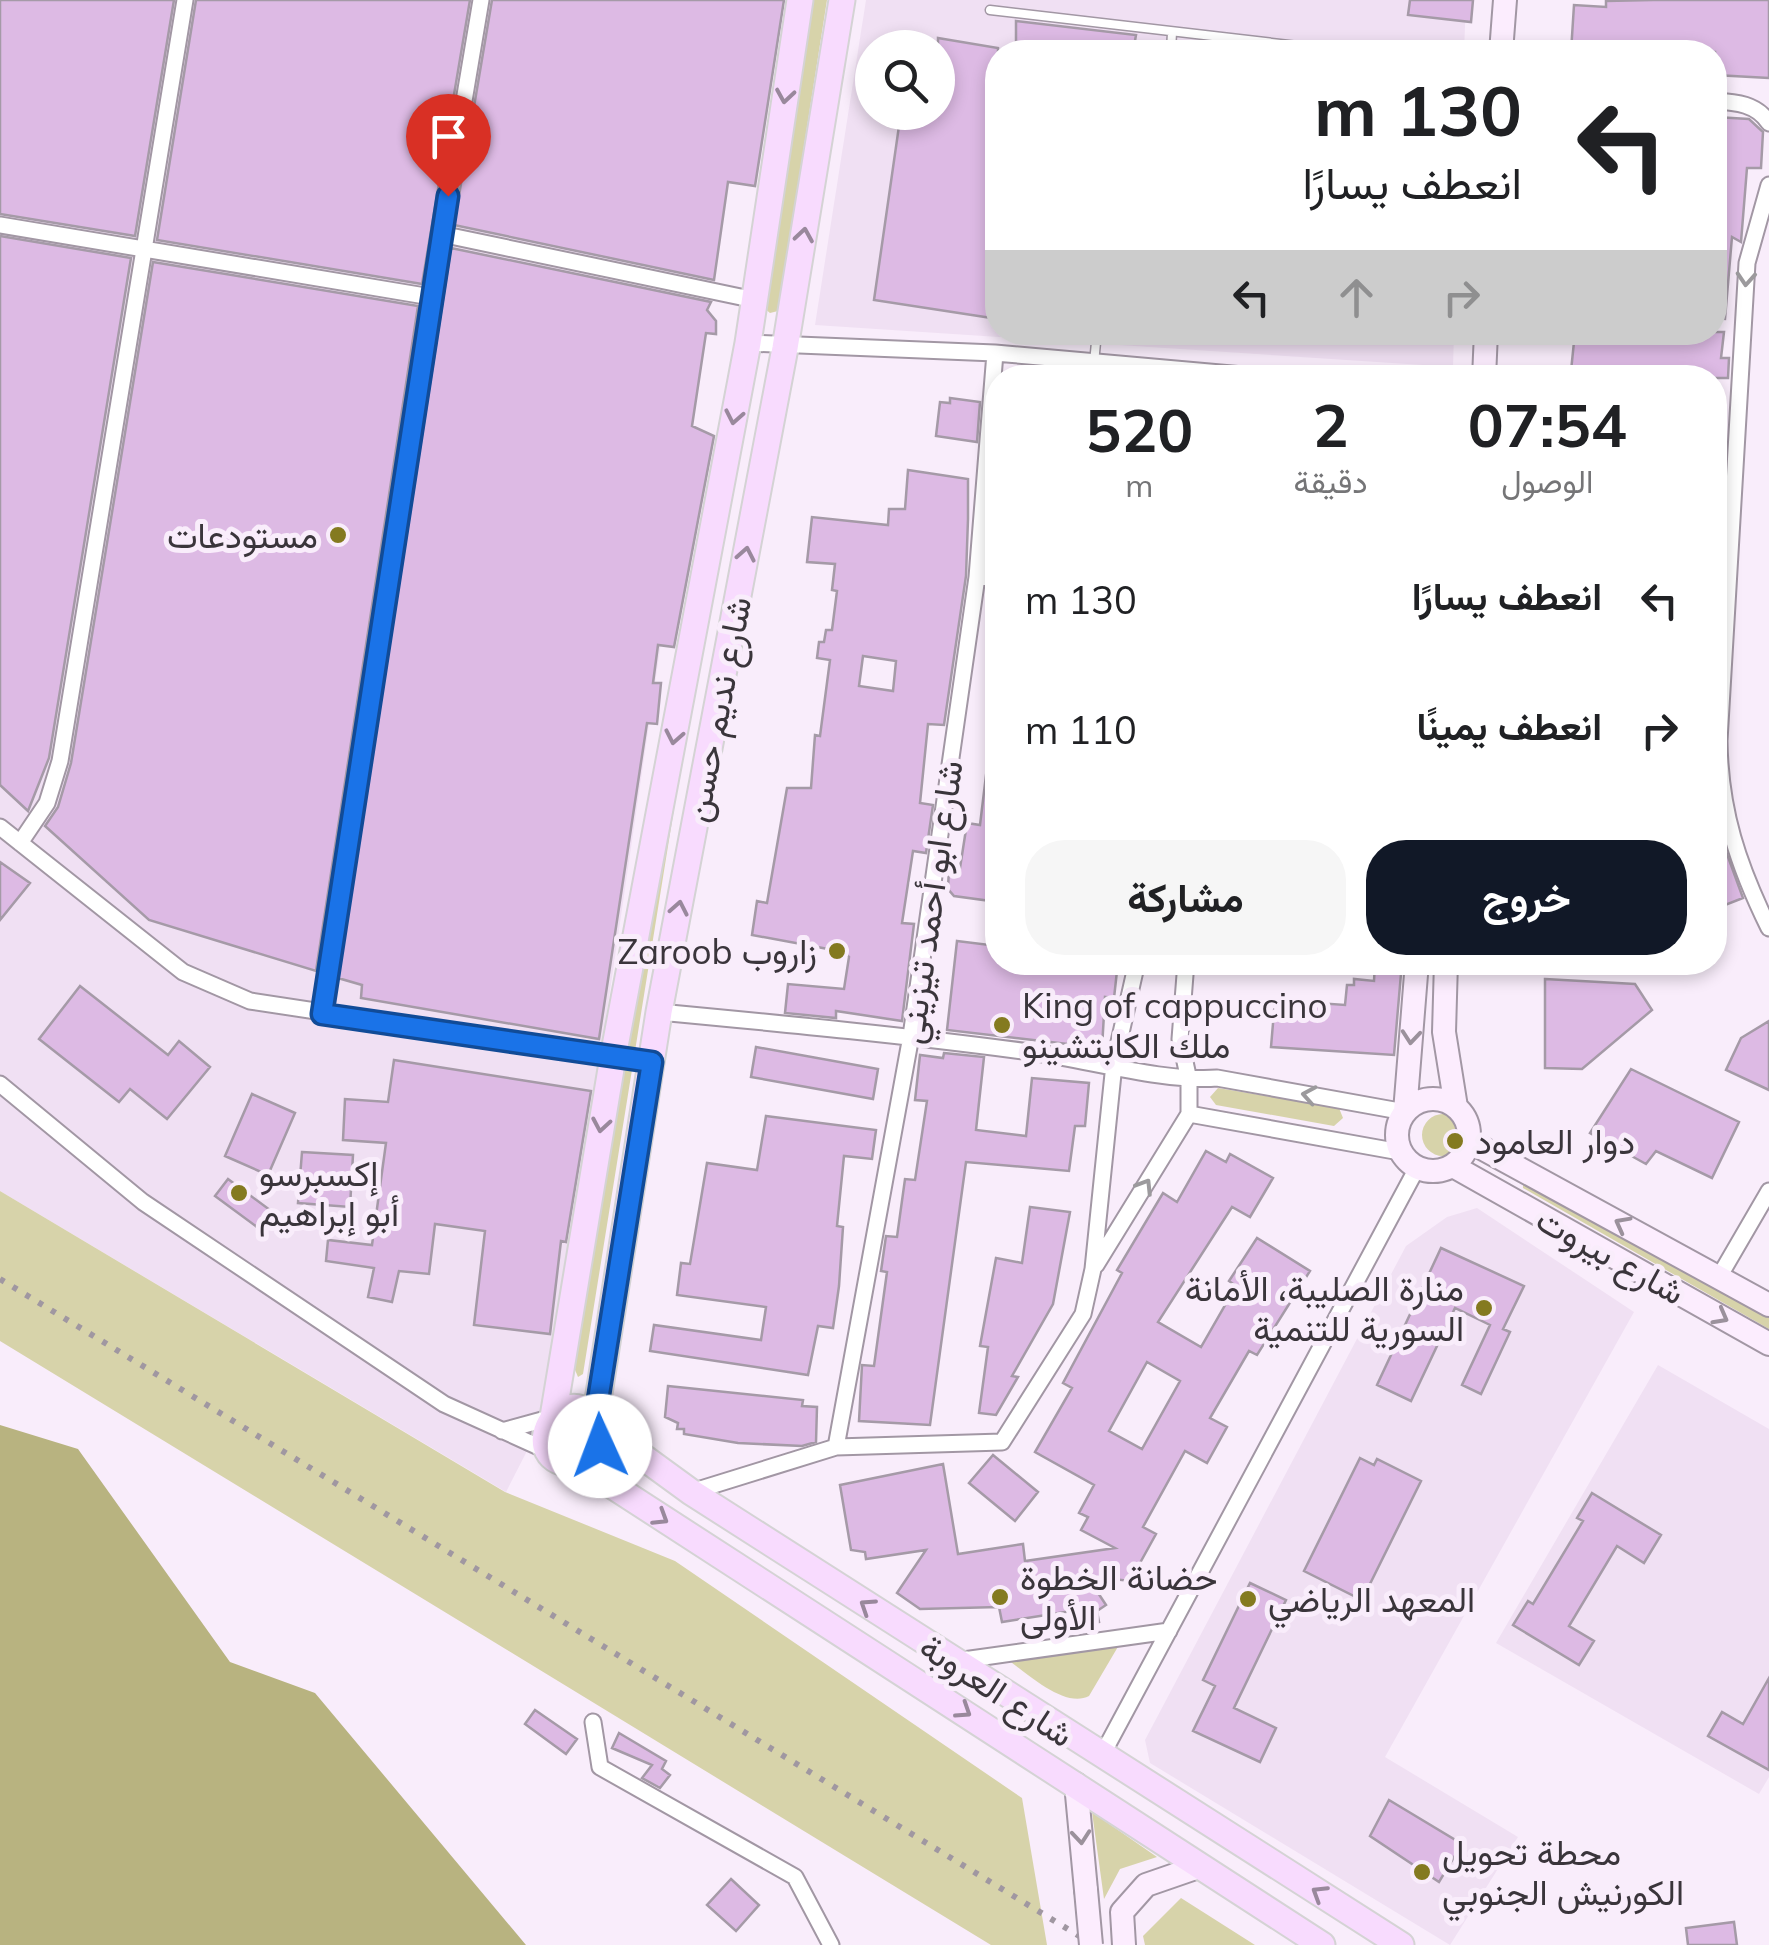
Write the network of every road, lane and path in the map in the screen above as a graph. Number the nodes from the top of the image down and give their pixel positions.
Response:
1 (185, 0) edge
2 (481, 0) edge
3 (800, 0) edge
4 (842, 0) edge
5 (1505, 0) edge
6 (990, 10) dead end
7 (1172, 32) junction
8 (1172, 40) edge
9 (1243, 40) edge
10 (1502, 40) edge
11 (1727, 102) edge
12 (1769, 123) edge
13 (1769, 185) edge
14 (0, 225) edge
15 (441, 234) junction
16 (143, 248) junction
17 (430, 296) junction
18 (755, 300) junction
19 (748, 344) junction
20 (1096, 345) edge
21 (785, 348) junction
22 (995, 353) junction
23 (1094, 363) junction
24 (994, 365) edge
25 (1117, 365) edge
26 (985, 484) edge
27 (978, 576) junction
28 (985, 577) edge
29 (1727, 604) edge
30 (1727, 825) edge
31 (0, 827) edge
32 (20, 843) junction
33 (1769, 928) edge
34 (1134, 975) edge
35 (1185, 975) edge
36 (1415, 975) edge
37 (1446, 975) edge
38 (659, 1012) junction
39 (322, 1014) junction
40 (911, 1036) junction
41 (613, 1057) junction
42 (652, 1062) junction
43 (1114, 1064) junction
44 (1189, 1080) junction
45 (0, 1084) edge
46 (1456, 1107) junction
47 (1405, 1112) junction
48 (1190, 1114) junction
49 (1470, 1141) junction
50 (1409, 1160) junction
51 (1453, 1166) junction
52 (1769, 1191) edge
53 (1094, 1269) junction
54 (1719, 1276) junction
55 (1769, 1305) edge
56 (1769, 1344) edge
57 (553, 1417) junction
58 (597, 1422) junction
59 (502, 1431) junction
60 (836, 1446) junction
61 (550, 1452) junction
62 (579, 1464) junction
63 (692, 1492) junction
64 (1169, 1632) junction
65 (952, 1661) junction
66 (592, 1722) dead end
67 (1101, 1757) junction
68 (1076, 1784) junction
69 (1201, 1866) junction
70 (831, 1945) edge
71 (1091, 1945) edge
72 (1124, 1945) edge
73 (1322, 1945) edge
74 (1401, 1945) edge

1 - 16 street
2 - 15 street
3 -> 18 main road, شارع نديم حسن
21 -> 4 main road, شارع نديم حسن
5 - 10 main road
6 - 7 lane
7 - 8 lane
7 - 9 lane
11 - 12 street
13 -> 29 street
14 - 16 street
15 - 17 street
15 - 18 street
16 - 17 street
16 - 32 street
17 - 39 street
18 - 19 main road, شارع نديم حسن
19 - 21 street
19 -> 41 main road, شارع نديم حسن
20 - 23 lane
21 - 22 street
38 -> 21 main road, شارع نديم حسن
22 - 23 street
22 - 24 street, شارع ابو أحمد تيزيني
23 - 25 street
26 - 27 street, شارع ابو أحمد تيزيني
27 - 28 street
27 - 40 street, شارع ابو أحمد تيزيني
30 - 33 street
31 - 32 street
32 - 39 street
34 - 43 street
35 - 44 street
36 -> 47 main road
37 - 46 main road
38 - 40 street
38 - 42 main road, شارع نديم حسن
39 - 41 street
40 - 43 street
40 - 60 street, شارع ابو أحمد تيزيني
41 - 42 street
41 -> 57 main road, شارع نديم حسن
42 - 58 main road, شارع نديم حسن
43 - 44 street
43 - 53 street
47 -> 44 street
44 - 48 street
45 - 59 street
46 - 47 main road
46 - 49 main road
47 - 50 main road
48 - 50 street
53 -> 48 street
49 - 51 main road
54 -> 49 main road, شارع بيروت
50 - 51 main road
50 - 64 street
51 -> 56 main road, شارع بيروت
52 - 54 street
53 - 60 street
54 - 55 main road, شارع بيروت
57 - 58 main road
57 - 59 street
57 - 61 main road
58 - 62 main road
58 - 63 main road, شارع العروبة
59 - 61 street
60 - 63 street
61 - 62 main road, شارع العروبة
62 -> 68 main road, شارع العروبة
65 -> 63 main road, شارع العروبة
64 - 65 street
64 - 67 street
65 - 67 main road, شارع العروبة
66 - 70 street
74 -> 67 main road, شارع العروبة
68 - 69 main road, شارع العروبة
68 -> 71 main road, bridge
69 - 72 main road
69 - 73 main road, شارع العروبة

